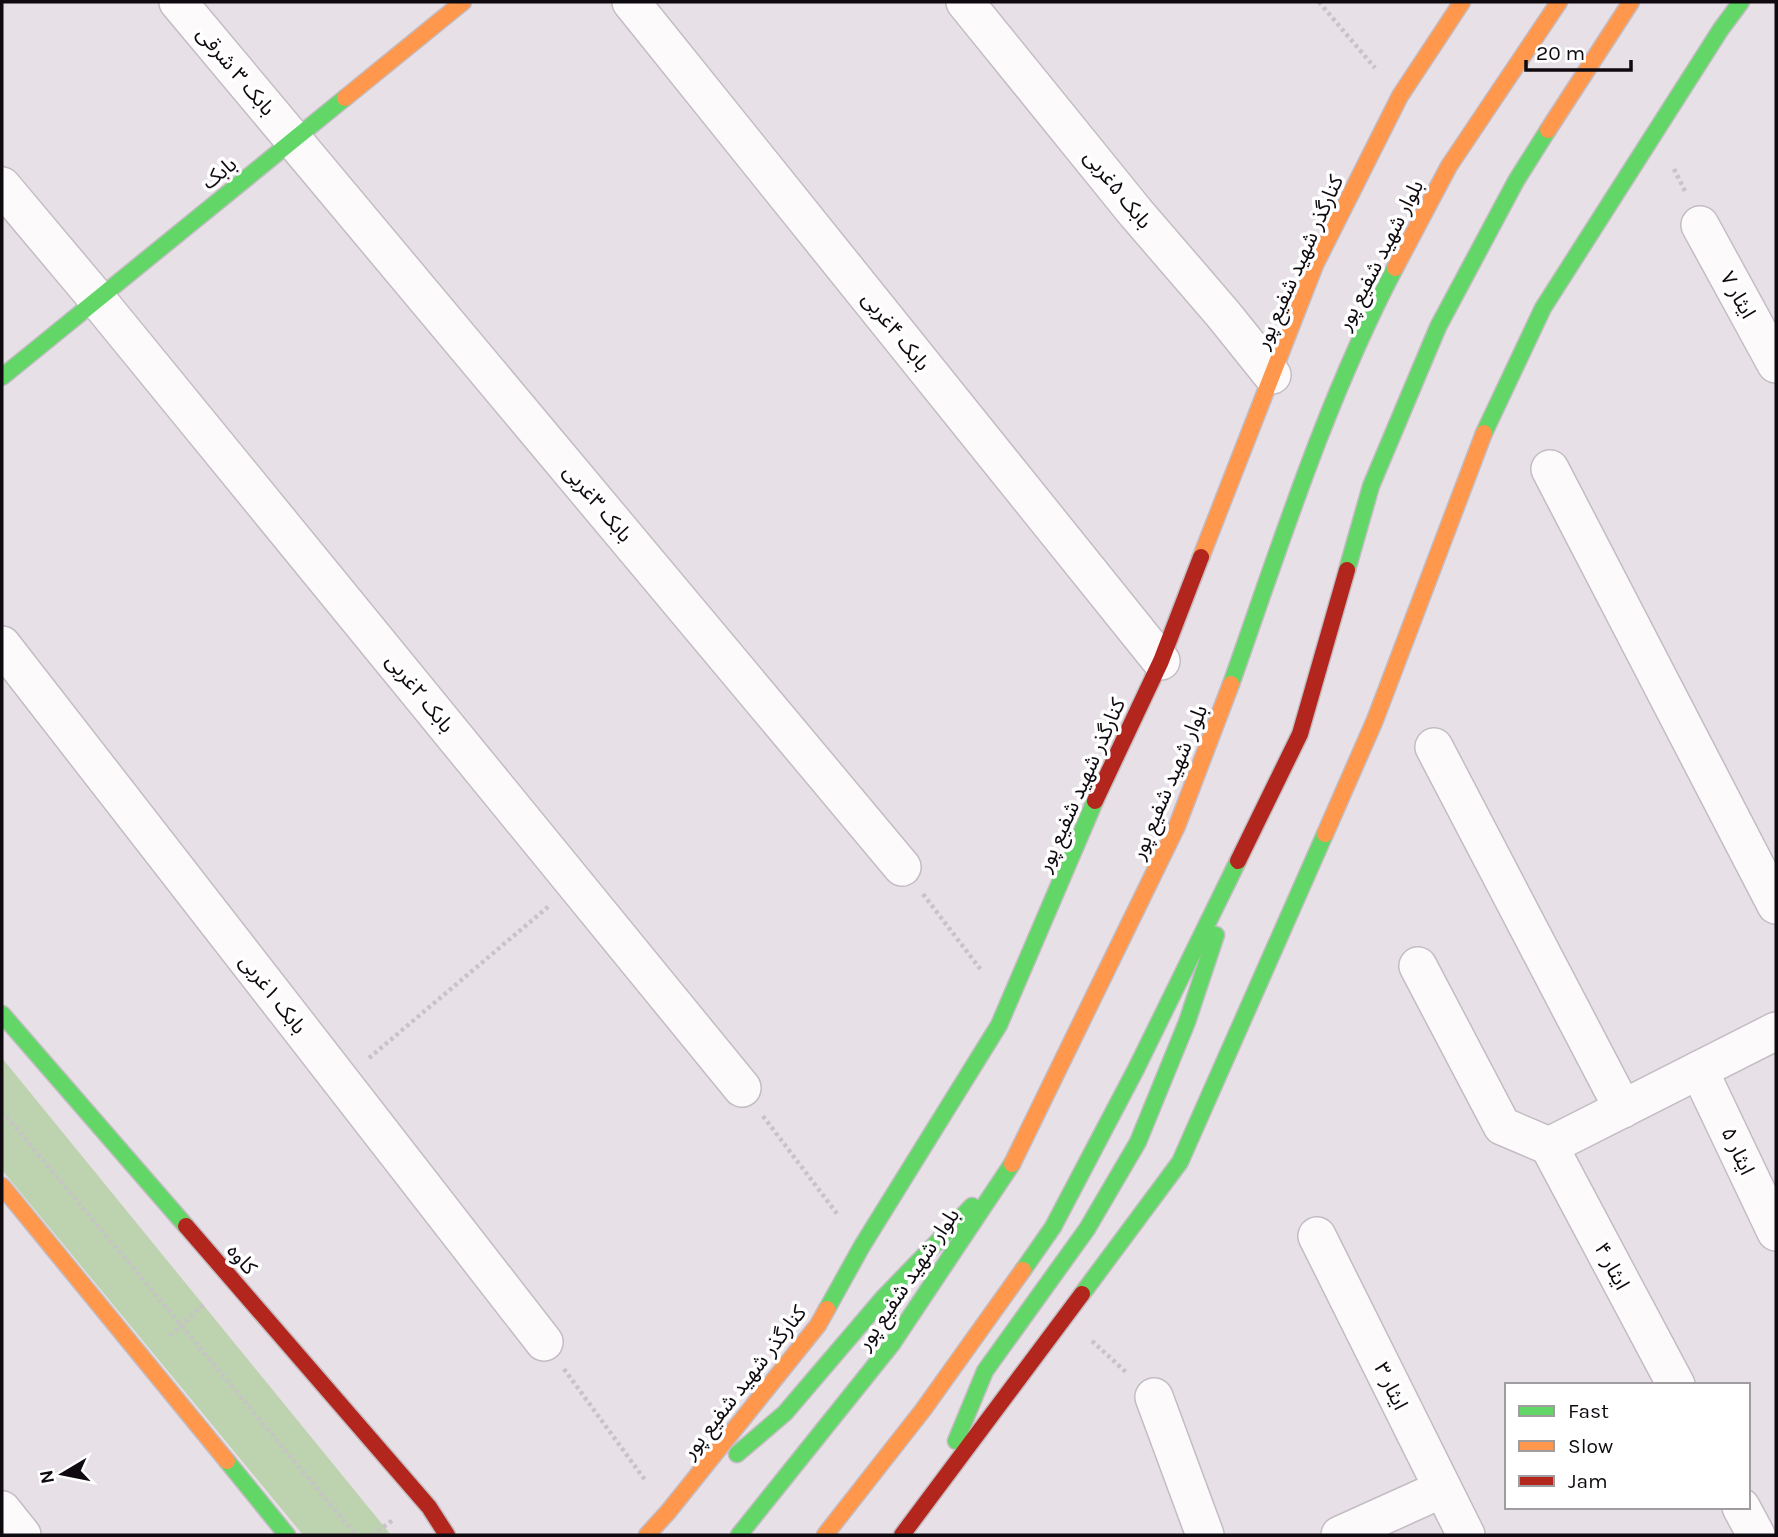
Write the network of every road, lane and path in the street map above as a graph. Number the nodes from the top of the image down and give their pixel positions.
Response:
1 (178, 2) edge
2 (463, 2) edge
3 (631, 2) edge
4 (965, 2) edge
5 (1319, 2) edge
6 (1462, 2) edge
7 (1559, 2) edge
8 (1631, 2) edge
9 (1741, 2) edge
10 (1400, 96) junction
11 (1656, 130) junction
12 (293, 140) junction
13 (2, 186) edge
14 (1700, 225) joint
15 (97, 299) junction
16 (1776, 364) edge
17 (1272, 376) junction
18 (2, 377) edge
19 (1550, 469) dead end
20 (2, 645) edge
21 (1161, 661) junction
22 (1434, 747) dead end
23 (1251, 834) junction
24 (902, 867) joint
25 (575, 884) junction
26 (1776, 905) edge
27 (1418, 966) dead end
28 (1008, 1004) junction
29 (2, 1014) edge
30 (1776, 1031) edge
31 (1699, 1070) junction
32 (341, 1081) junction
33 (742, 1088) joint
34 (1623, 1109) junction
35 (2, 1111) edge
36 (1549, 1146) junction
37 (1012, 1164) junction
38 (2, 1186) edge
39 (1776, 1232) edge
40 (1317, 1236) dead end
41 (862, 1247) junction
42 (231, 1278) junction
43 (1066, 1317) junction
44 (181, 1326) junction
45 (544, 1342) joint
46 (144, 1360) junction
47 (1675, 1383) edge
48 (1154, 1397) joint
49 (1442, 1489) junction
50 (932, 1498) junction
51 (429, 1507) junction
52 (1742, 1509) edge
53 (2, 1510) edge
54 (668, 1512) junction
55 (22, 1535) edge
56 (287, 1535) edge
57 (356, 1535) edge
58 (440, 1535) edge
59 (447, 1535) edge
60 (647, 1535) edge
61 (739, 1535) edge
62 (824, 1535) edge
63 (902, 1535) edge
64 (1205, 1535) edge
65 (1340, 1535) edge
66 (1466, 1535) edge
67 (1756, 1535) edge

1 - 12 street, بابک ۳ شرقی
2 - 12 main road, بابک
3 - 21 street, بابک ۴غربی
4 - 17 street, بابک ۵غربی
5 - 10 path
6 - 10 main road, کنارگذر شهید شفیع پور
7 - 37 main road, بلوار شهید شفیع پور
8 - 23 main road
9 - 11 main road
10 - 17 main road, کنارگذر شهید شفیع پور
11 - 14 path
11 - 43 main road
12 - 15 main road, بابک
12 - 24 street, بابک ۳غربی
13 - 15 street, بابک ۲غربی
14 - 16 street, ایثار ۷
15 - 18 main road, بابک
15 - 25 street, بابک ۲غربی
17 - 21 main road, کنارگذر شهید شفیع پور
19 - 26 street
20 - 32 street, بابک ۱غربی
21 - 28 main road, کنارگذر شهید شفیع پور
22 - 34 street
23 - 50 main road
23 - 62 main road
24 - 28 path
25 - 32 path
25 - 33 street, بابک ۲غربی
27 - 36 street
28 - 41 main road, کنارگذر شهید شفیع پور
29 - 42 main road, کاوه
30 - 31 street
31 - 34 street
31 - 39 street, ایثار ۵
32 - 45 street, بابک ۱غربی
33 - 41 path
34 - 36 street
35 - 44 path
36 - 47 street, ایثار ۴
37 - 54 main road
37 - 61 main road, بلوار شهید شفیع پور
38 - 46 main road
40 - 49 street, ایثار ۳
41 - 54 main road, کنارگذر شهید شفیع پور
42 - 44 path
42 - 51 main road, کاوه
43 - 48 path
43 - 50 main road
44 - 46 path
44 - 57 path
45 - 54 path
46 - 56 main road
48 - 64 street
49 - 65 street
49 - 66 street, ایثار ۳
50 - 63 main road
51 - 58 main road
51 - 59 main road, کاوه
52 - 67 street
53 - 55 street
54 - 60 main road, کنارگذر شهید شفیع پور

